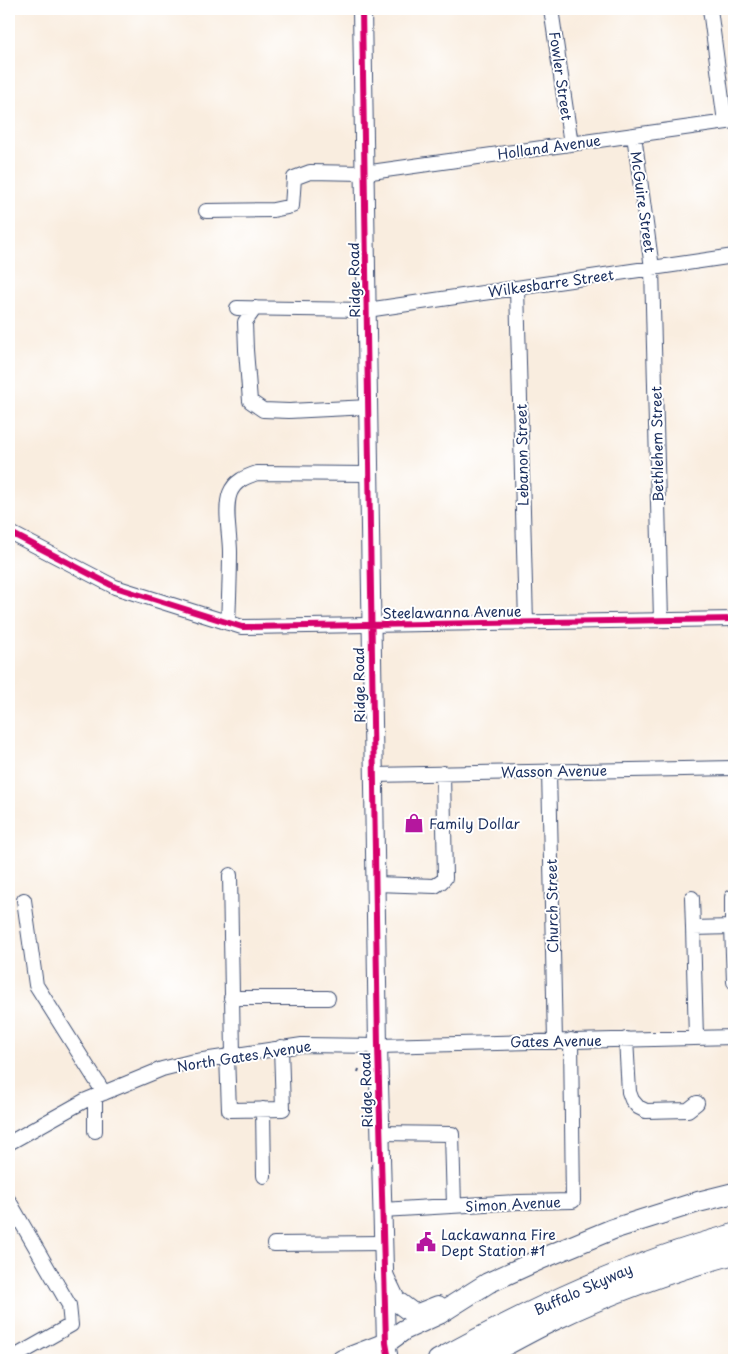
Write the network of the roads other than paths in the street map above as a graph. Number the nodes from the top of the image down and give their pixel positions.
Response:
1 (362, 9) edge
2 (551, 9) edge
3 (710, 9) edge
4 (730, 121) edge
5 (634, 135) junction
6 (570, 144) junction
7 (364, 173) junction
8 (206, 211) dead end
9 (734, 256) edge
10 (652, 268) junction
11 (517, 288) junction
12 (237, 308) dead end
13 (255, 308) junction
14 (367, 310) junction
15 (369, 407) junction
16 (369, 474) junction
17 (9, 532) edge
18 (734, 619) edge
19 (661, 620) junction
20 (228, 622) junction
21 (526, 623) junction
22 (370, 626) junction
23 (734, 768) edge
24 (548, 771) junction
25 (443, 773) junction
26 (373, 775) junction
27 (230, 875) dead end
28 (375, 884) junction
29 (732, 897) dead end
30 (692, 898) dead end
31 (24, 900) dead end
32 (732, 927) junction
33 (693, 928) junction
34 (734, 982) edge
35 (231, 998) junction
36 (328, 998) dead end
37 (734, 1037) edge
38 (696, 1038) junction
39 (626, 1039) junction
40 (571, 1040) junction
41 (555, 1041) junction
42 (378, 1046) junction
43 (281, 1047) junction
44 (230, 1056) junction
45 (100, 1095) junction
46 (697, 1103) dead end
47 (263, 1109) junction
48 (95, 1131) dead end
49 (380, 1133) junction
50 (9, 1143) edge
51 (264, 1176) dead end
52 (734, 1193) edge
53 (9, 1201) edge
54 (454, 1206) junction
55 (382, 1210) junction
56 (734, 1234) edge
57 (274, 1244) dead end
58 (383, 1244) junction
59 (734, 1254) edge
60 (384, 1277) junction
61 (466, 1296) junction
62 (387, 1352) edge
63 (11, 1354) edge
64 (342, 1360) edge
65 (438, 1360) edge
66 (478, 1360) edge

1 - 7 main road, Ridge Road
2 - 6 street, Fowler Street
3 - 4 street
4 - 5 street, Holland Avenue
5 - 6 street, Holland Avenue
5 - 10 street, McGuire Street
6 - 7 street, Holland Avenue
7 - 8 street, Holland Avenue
7 - 14 main road, Ridge Road
9 - 10 street, Wilkesbarre Street
10 - 11 street, Wilkesbarre Street
10 - 19 street, Bethlehem Street
11 - 14 street, Wilkesbarre Street
11 - 21 street, Lebanon Street
12 - 13 street, Wilkesbarre Street
13 - 14 street, Wilkesbarre Street
13 - 15 street
14 - 15 main road, Ridge Road
15 - 16 main road, Ridge Road
16 - 20 street
16 - 22 main road, Ridge Road
17 - 20 street, Steelawanna Avenue
18 - 19 street, Steelawanna Avenue
19 - 21 street, Steelawanna Avenue
20 - 22 street, Steelawanna Avenue
21 - 22 street, Steelawanna Avenue
22 - 26 main road, Ridge Road
23 - 24 street, Wasson Avenue
24 - 25 street, Wasson Avenue
24 - 41 street, Church Street
25 - 26 street, Wasson Avenue
25 - 28 street
26 - 28 main road, Ridge Road
27 - 35 street
28 - 42 main road, Ridge Road
29 - 32 street
30 - 33 street
31 - 45 street
32 - 33 street
32 - 34 street
33 - 38 street
35 - 36 street
35 - 44 street
37 - 38 street, Gates Avenue
38 - 39 street, Gates Avenue
39 - 40 street, Gates Avenue
39 - 46 street
40 - 41 street, Gates Avenue
40 - 54 street, Simon Avenue
41 - 42 street, Gates Avenue
42 - 43 street, North Gates Avenue
42 - 49 main road, Ridge Road
43 - 44 street, North Gates Avenue
43 - 47 street
44 - 45 street, North Gates Avenue
44 - 47 street
45 - 48 street
45 - 50 street, North Gates Avenue
47 - 51 street
49 - 54 street
49 - 55 main road, Ridge Road
52 - 61 highway
53 - 63 street
54 - 55 street, Simon Avenue
55 - 58 main road, Ridge Road
56 - 65 highway, Buffalo Skyway
57 - 58 street
58 - 60 main road, Ridge Road
59 - 66 highway, Buffalo Skyway
60 - 61 highway
60 - 62 main road, Ridge Road
61 - 62 highway
62 - 64 highway

